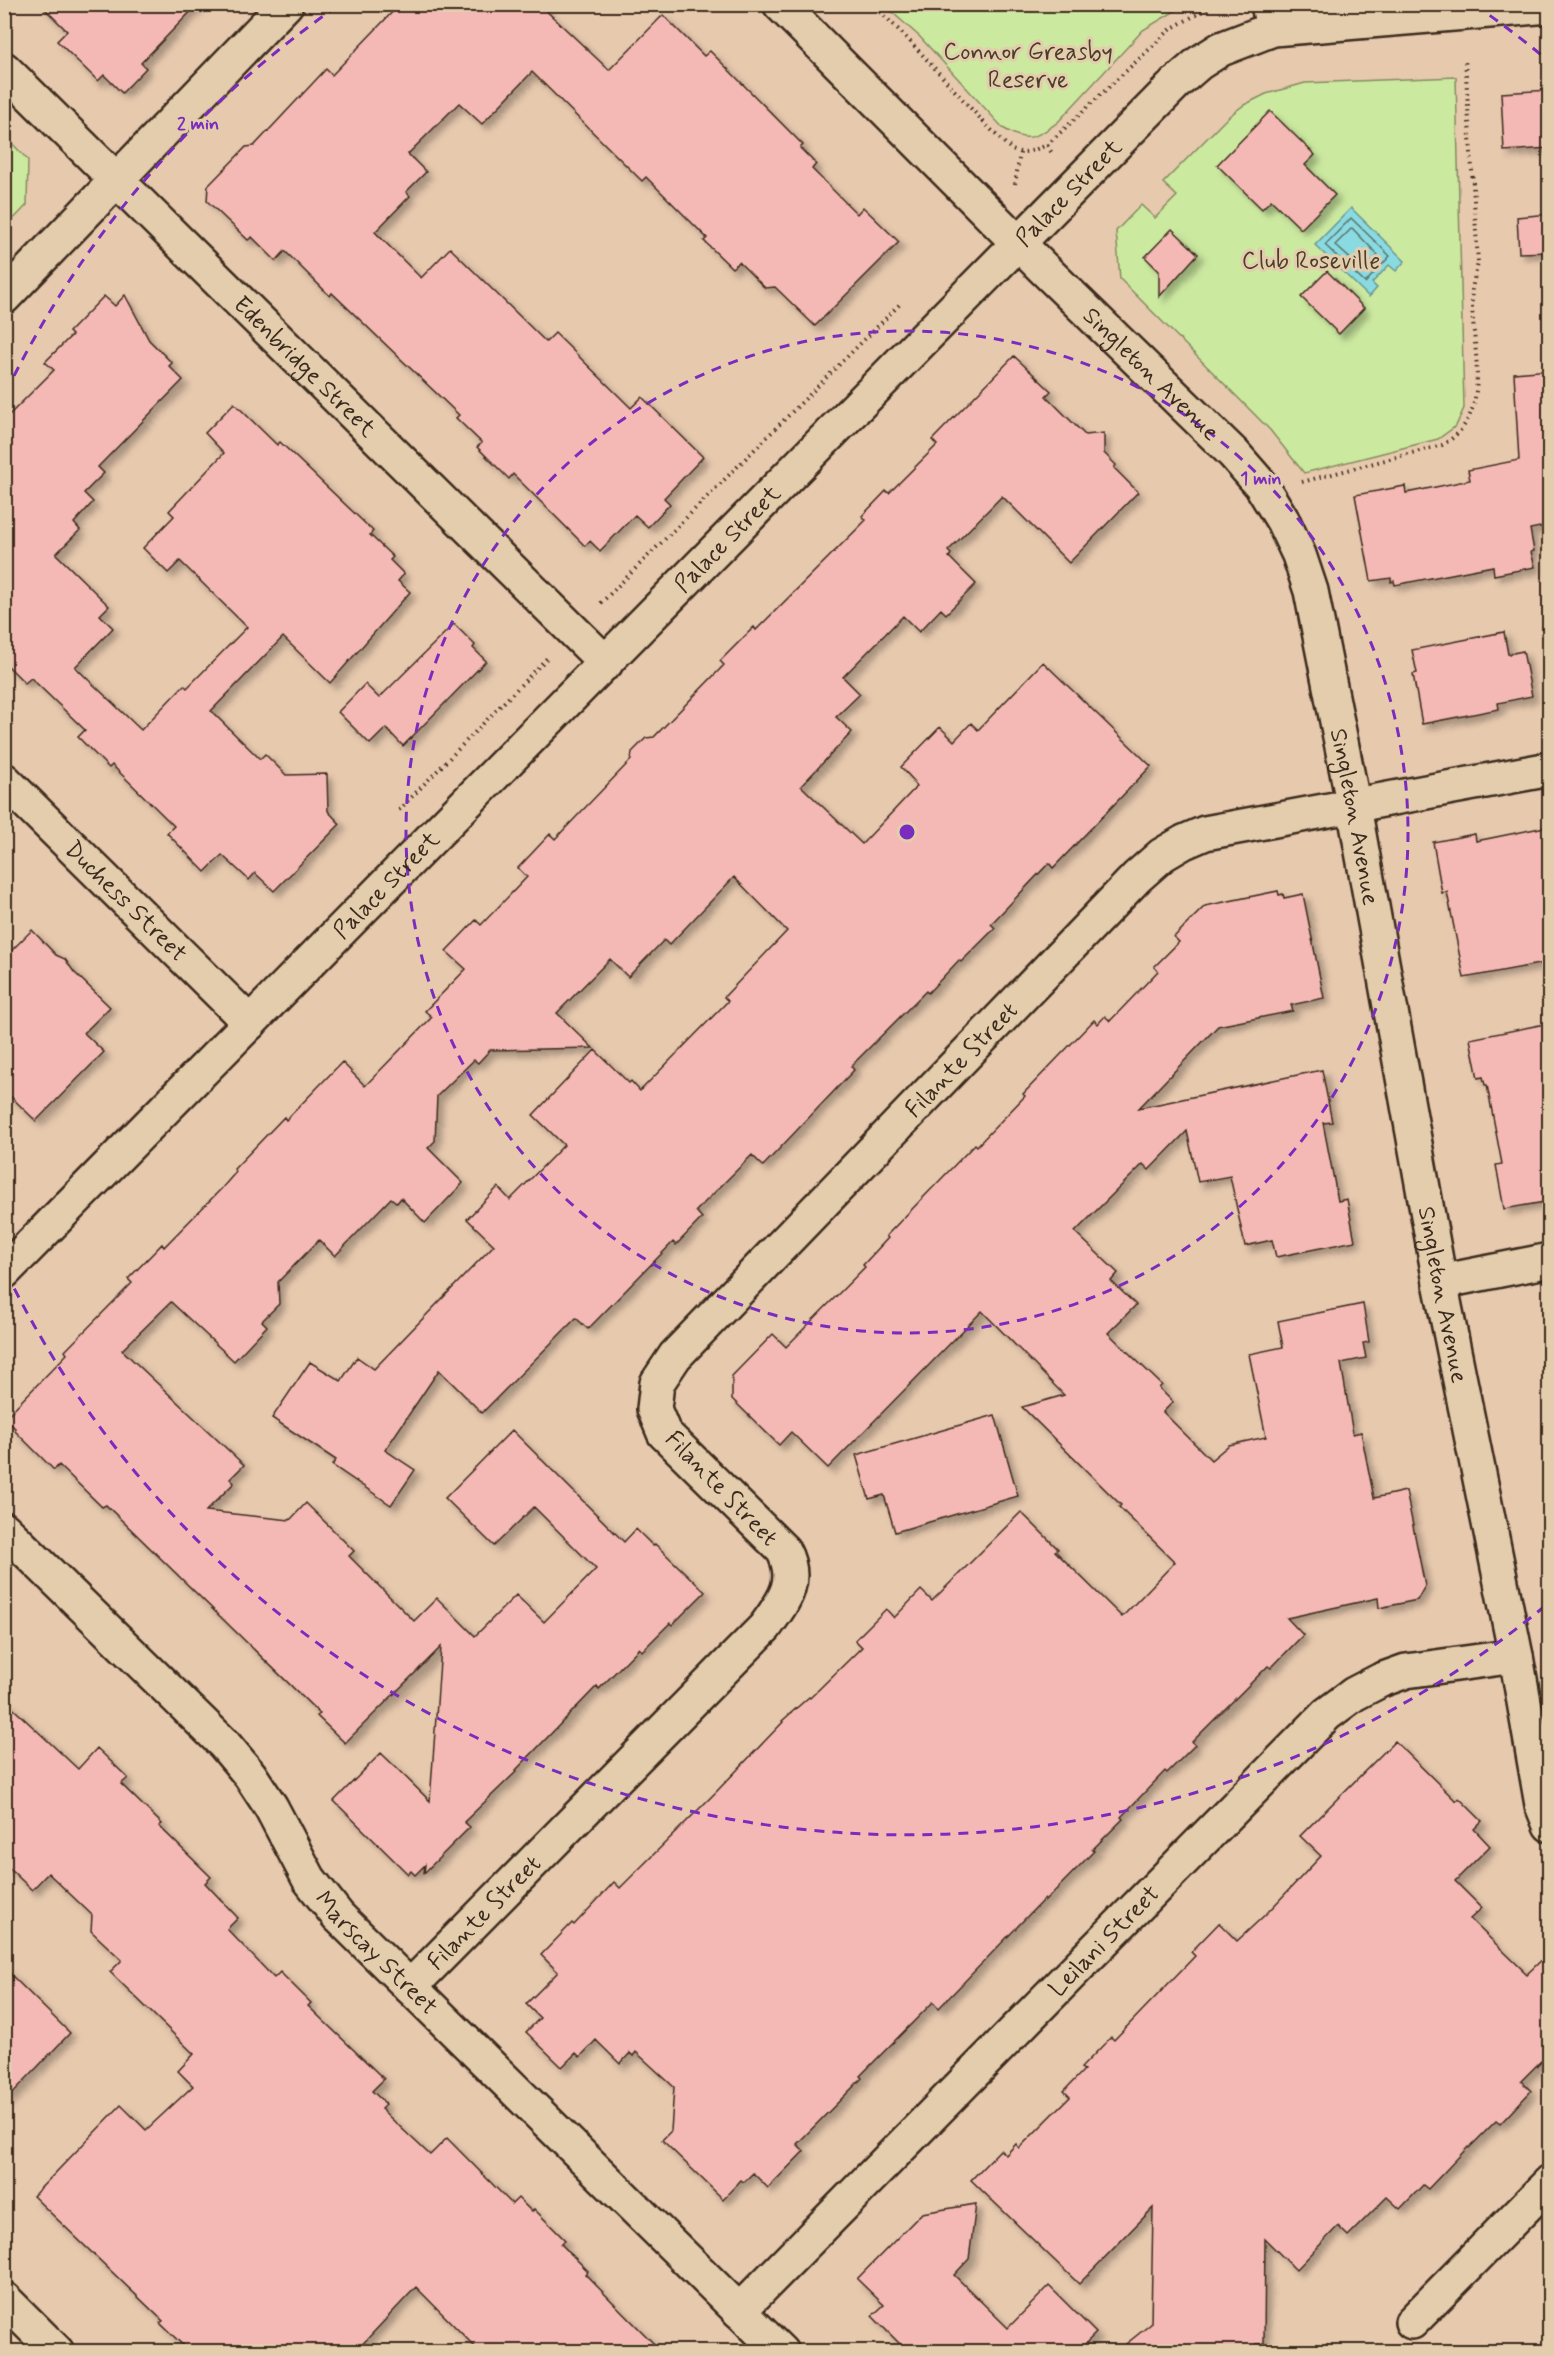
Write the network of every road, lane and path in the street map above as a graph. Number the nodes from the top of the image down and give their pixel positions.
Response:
1 (286, 4) edge
2 (780, 4) edge
3 (870, 4) edge
4 (1216, 4) edge
5 (1550, 6) edge
6 (1271, 17) edge
7 (1465, 59) dead end
8 (4, 69) edge
9 (1047, 145) junction
10 (1020, 153) junction
11 (1057, 163) dead end
12 (117, 180) junction
13 (1014, 192) dead end
14 (1018, 243) junction
15 (4, 297) edge
16 (907, 297) dead end
17 (1299, 483) dead end
18 (595, 609) dead end
19 (555, 650) dead end
20 (606, 663) junction
21 (1550, 769) edge
22 (4, 780) edge
23 (1354, 807) junction
24 (399, 810) dead end
25 (250, 1023) junction
26 (1550, 1260) edge
27 (4, 1272) edge
28 (1440, 1282) junction
29 (4, 1529) edge
30 (1516, 1656) junction
31 (1550, 1825) edge
32 (410, 1987) junction
33 (1550, 2182) edge
34 (4, 2299) edge
35 (739, 2311) junction
36 (1412, 2322) dead end
37 (57, 2352) edge
38 (780, 2352) edge

1 - 12 street
2 - 14 street, Singleton Avenue
3 - 10 path
4 - 9 path
5 - 6 street, Palace Street
6 - 14 street, Palace Street
7 - 17 path
8 - 12 street, Edenbridge Street
9 - 10 path
9 - 11 path
10 - 13 path
12 - 15 street
12 - 20 street, Edenbridge Street
14 - 20 street, Palace Street
14 - 23 street, Singleton Avenue
16 - 18 path
19 - 24 path
20 - 25 street, Palace Street
21 - 23 street, Filante Street
22 - 25 street, Duchess Street
23 - 28 street, Singleton Avenue
23 - 32 street, Filante Street
25 - 27 street, Palace Street
26 - 28 street
28 - 30 street, Singleton Avenue
29 - 32 street, Marscay Street
30 - 31 street, Singleton Avenue
30 - 35 street, Leilani Street
32 - 35 street, Marscay Street
33 - 36 street
34 - 37 street
35 - 38 street, Marscay Street

